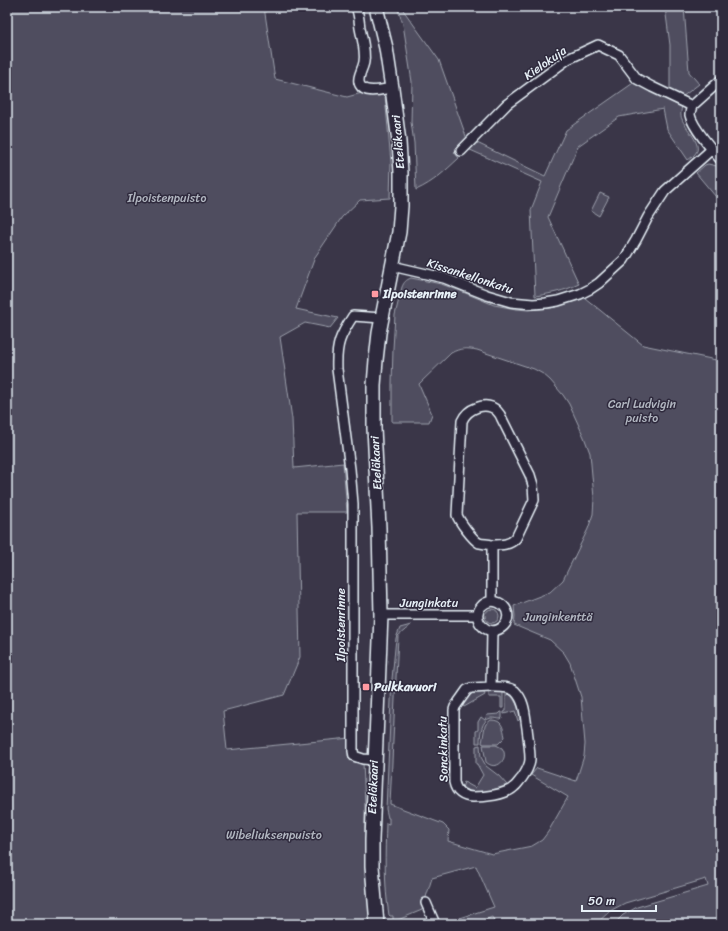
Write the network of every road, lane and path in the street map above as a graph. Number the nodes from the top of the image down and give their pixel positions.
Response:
1 (356, 7) edge
2 (376, 7) edge
3 (721, 80) edge
4 (392, 88) junction
5 (692, 106) junction
6 (712, 149) junction
7 (461, 151) dead end
8 (721, 160) edge
9 (392, 266) junction
10 (382, 318) junction
11 (492, 545) junction
12 (492, 601) junction
13 (381, 615) junction
14 (478, 615) junction
15 (492, 631) junction
16 (491, 687) junction
17 (374, 760) junction
18 (426, 903) dead end
19 (376, 924) edge
20 (435, 924) edge

1 - 4 street
2 - 4 main road, Eteläkaari
3 - 5 street
4 - 9 main road, Eteläkaari
5 - 6 street
5 - 7 street, Kielokuja
6 - 8 street
6 - 9 street, Kissankellonkatu
9 - 10 main road, Eteläkaari
10 - 13 main road, Eteläkaari
10 - 17 street, Ilpoistenrinne
11 - 11 street
11 - 12 street
12 - 14 street
12 - 15 street
13 - 14 street, Junginkatu
13 - 17 main road, Eteläkaari
14 - 15 street
15 - 16 street
16 - 16 street, Sonckinkatu
17 - 19 main road, Eteläkaari
18 - 20 street

